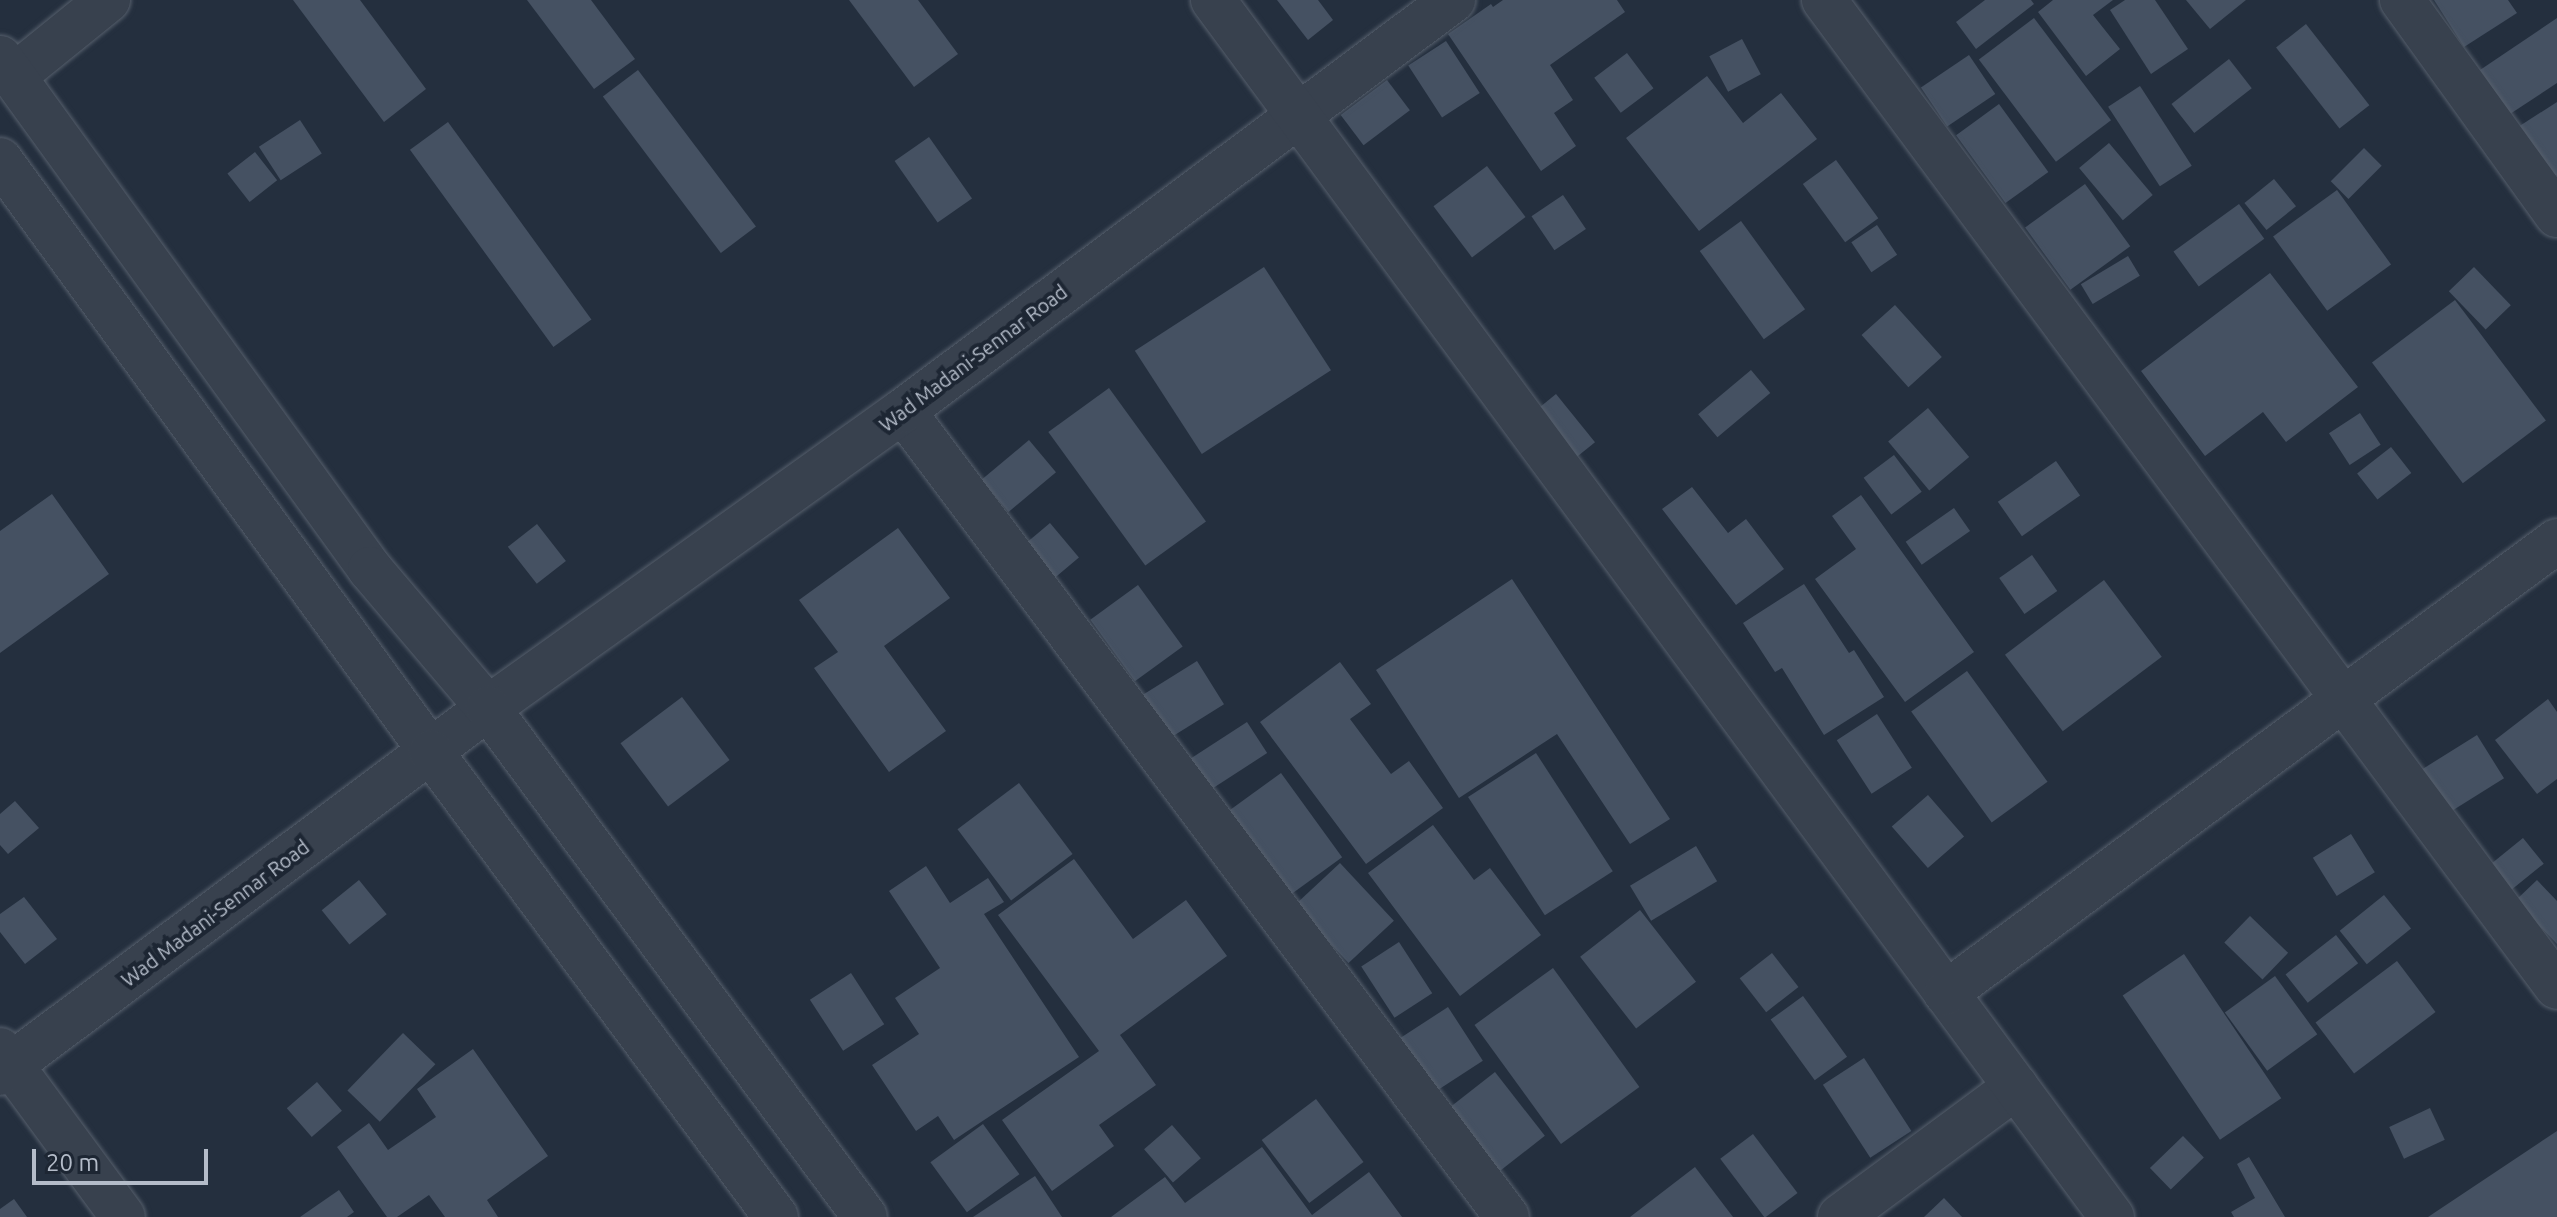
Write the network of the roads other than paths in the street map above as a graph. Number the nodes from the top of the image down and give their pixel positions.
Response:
1 (108, 0) edge
2 (1213, 0) edge
3 (1453, 0) edge
4 (1824, 0) edge
5 (2402, 0) edge
6 (7, 67) edge
7 (1298, 115) junction
8 (0, 160) edge
9 (2557, 215) edge
10 (903, 411) junction
11 (2557, 541) edge
12 (2343, 700) junction
13 (488, 708) junction
14 (431, 752) junction
15 (2557, 987) edge
16 (1946, 993) junction
17 (4, 1063) edge
18 (2016, 1087) junction
19 (123, 1217) edge
20 (776, 1217) edge
21 (865, 1217) edge
22 (1507, 1217) edge
23 (1840, 1217) edge
24 (2112, 1217) edge

1 - 6 street
2 - 7 street
3 - 7 street, Wad Madani-Sennar Road
4 - 12 street
5 - 9 street
6 - 13 street
7 - 10 street, Wad Madani-Sennar Road
7 - 16 street
8 - 14 street
10 - 13 street, Wad Madani-Sennar Road
10 - 22 street
11 - 12 street
12 - 15 street
12 - 16 street
13 - 14 street, Wad Madani-Sennar Road
13 - 21 street
14 - 17 street, Wad Madani-Sennar Road
14 - 20 street
16 - 18 street
17 - 19 street
18 - 23 street
18 - 24 street

